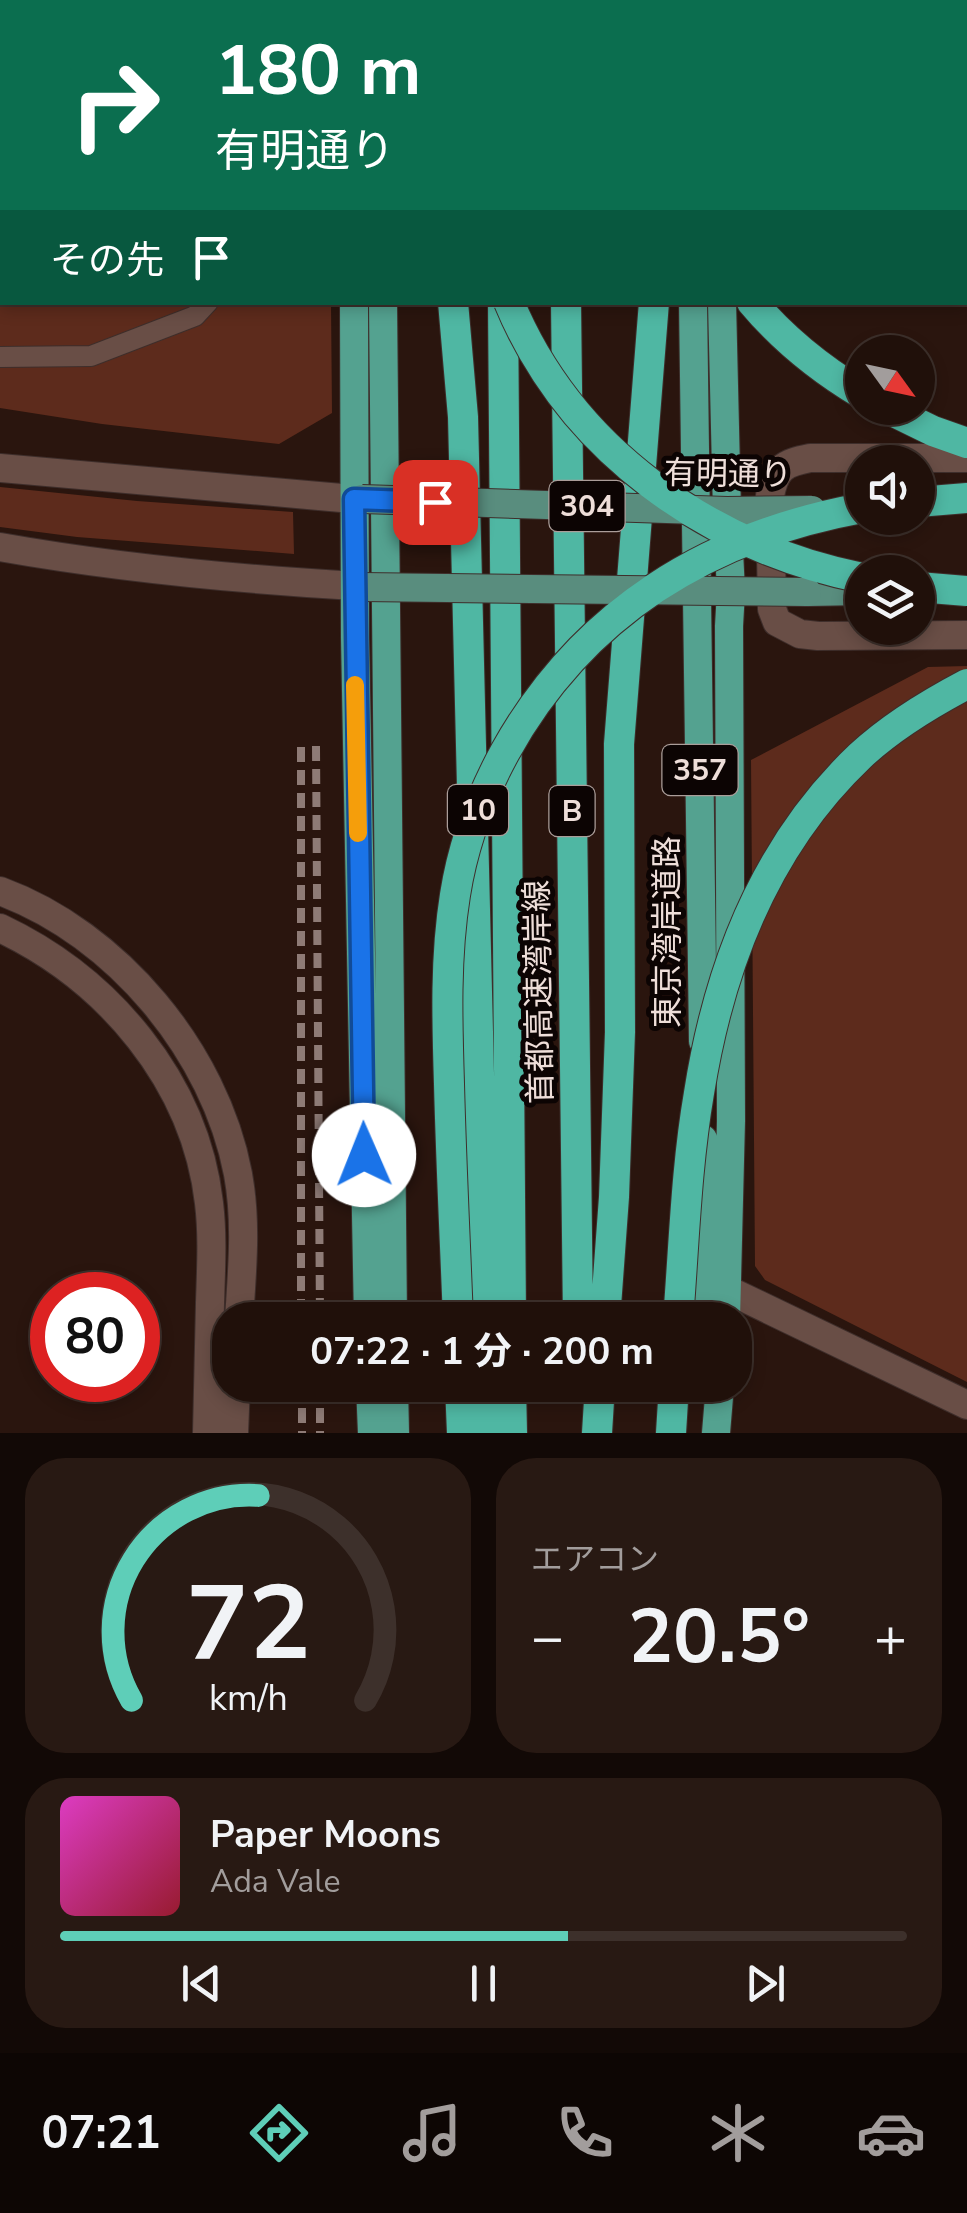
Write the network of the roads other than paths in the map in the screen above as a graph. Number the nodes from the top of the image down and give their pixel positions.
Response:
1 (205, 305) edge
2 (354, 305) edge
3 (383, 305) edge
4 (453, 305) edge
5 (506, 305) edge
6 (508, 305) edge
7 (566, 305) edge
8 (654, 305) edge
9 (693, 305) edge
10 (722, 305) edge
11 (755, 305) edge
12 (0, 357) edge
13 (845, 383) edge
14 (922, 425) edge
15 (967, 443) edge
16 (967, 458) edge
17 (0, 468) edge
18 (967, 498) edge
19 (358, 499) junction
20 (935, 503) edge
21 (935, 506) edge
22 (967, 508) edge
23 (845, 509) edge
24 (726, 511) junction
25 (845, 513) edge
26 (0, 547) edge
27 (845, 574) edge
28 (358, 587) junction
29 (935, 589) edge
30 (731, 590) junction
31 (967, 590) edge
32 (845, 591) edge
33 (967, 635) edge
34 (967, 684) edge
35 (0, 891) edge
36 (0, 928) edge
37 (728, 1290) junction
38 (240, 1302) edge
39 (368, 1302) edge
40 (393, 1302) edge
41 (457, 1302) edge
42 (485, 1302) edge
43 (511, 1302) edge
44 (578, 1302) edge
45 (606, 1302) edge
46 (680, 1302) edge
47 (704, 1302) edge
48 (727, 1302) edge
49 (235, 1402) edge
50 (371, 1402) edge
51 (394, 1402) edge
52 (461, 1402) edge
53 (487, 1402) edge
54 (512, 1402) edge
55 (578, 1402) edge
56 (599, 1402) edge
57 (673, 1402) edge
58 (703, 1402) edge
59 (719, 1402) edge
60 (967, 1404) edge
61 (207, 1433) edge
62 (234, 1433) edge
63 (372, 1433) edge
64 (394, 1433) edge
65 (462, 1433) edge
66 (489, 1433) edge
67 (512, 1433) edge
68 (578, 1433) edge
69 (597, 1433) edge
70 (671, 1433) edge
71 (702, 1433) edge
72 (716, 1433) edge

1 - 12 street
2 - 19 highway
3 - 40 highway
4 - 42 highway
5 - 43 highway, 首都高速湾岸線 / B
6 - 27 highway, bridge
7 - 44 highway, 首都高速湾岸線 / B
8 - 45 highway
9 - 47 highway, 東京湾岸道路 / 357
10 - 24 highway
11 - 13 highway
14 - 15 highway
16 - 33 street
17 - 19 street
18 - 20 highway
19 - 24 main road, 有明通り / 304, bridge
19 - 28 highway
21 - 22 main road
23 - 24 main road, 有明通り / 304, bridge
24 - 30 highway, bridge
25 - 41 highway, 10, bridge
26 - 28 street
28 - 30 main road, bridge
28 - 39 highway
29 - 31 highway, bridge
30 - 32 main road, bridge
30 - 37 highway
34 - 46 highway, bridge
35 - 38 street
36 - 61 street
37 - 48 highway
37 - 60 street
49 - 62 street
50 - 63 highway
51 - 64 highway
52 - 65 highway
53 - 66 highway
54 - 67 highway
55 - 68 highway
56 - 69 highway
57 - 70 highway
58 - 71 highway
59 - 72 highway

